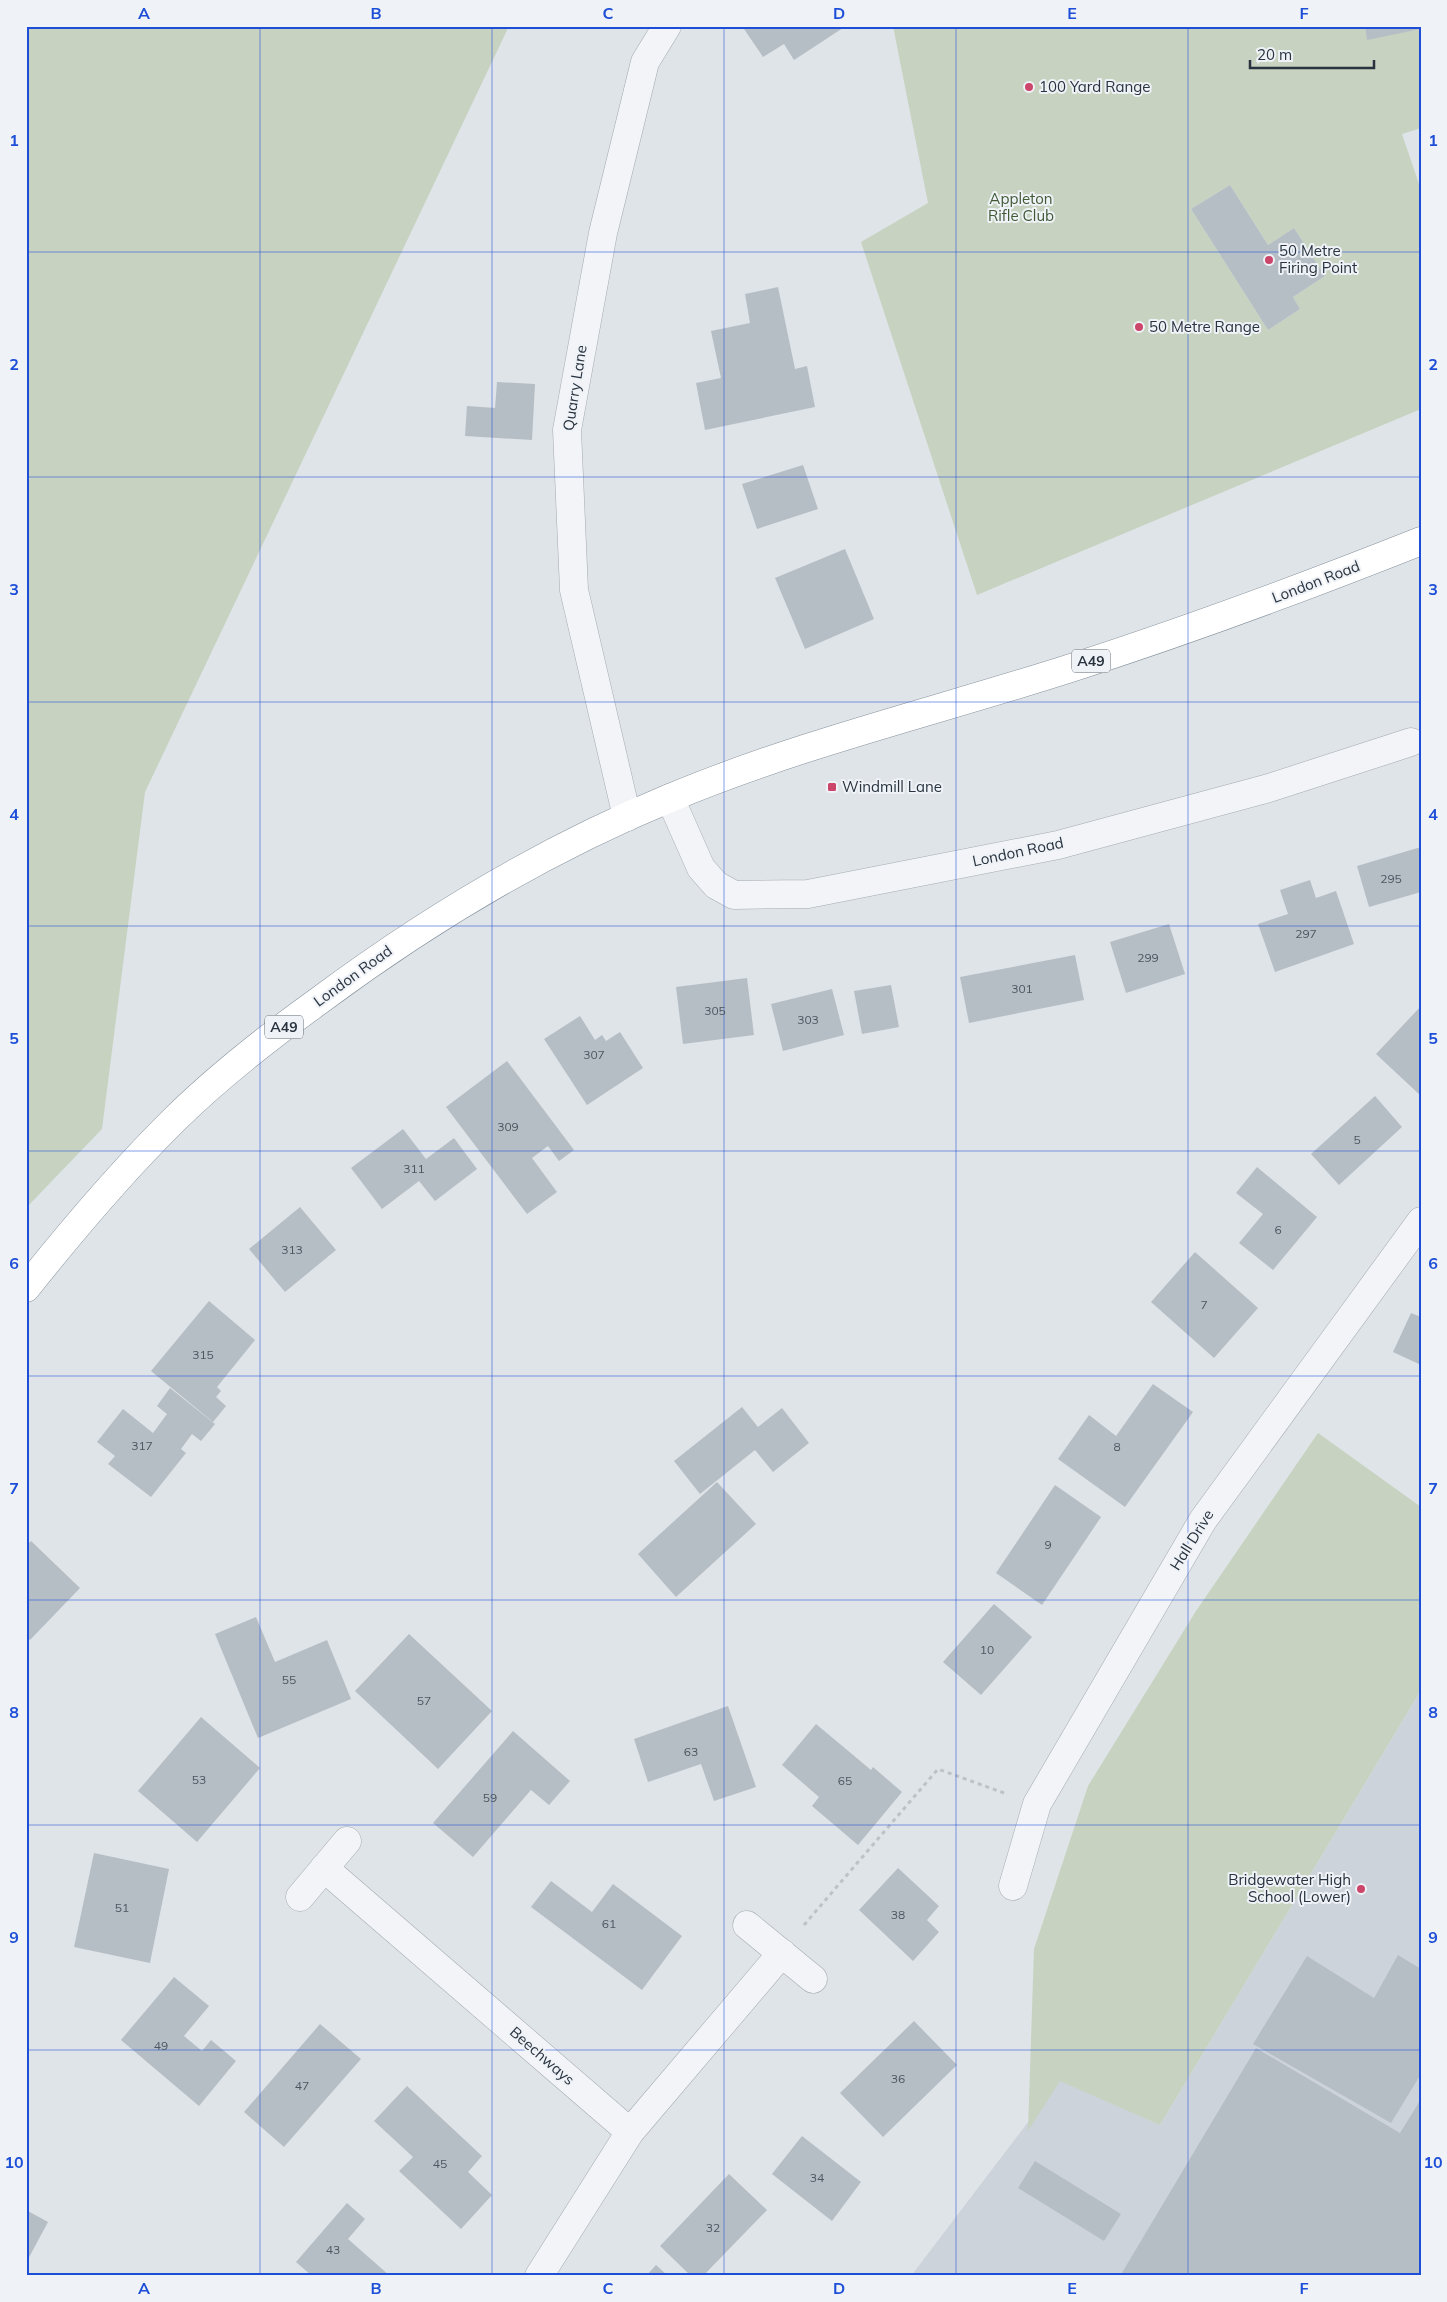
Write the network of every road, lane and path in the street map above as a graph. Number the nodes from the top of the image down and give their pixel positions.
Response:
1 (667, 26) edge
2 (1421, 541) edge
3 (1412, 742) dead end
4 (670, 798) junction
5 (627, 818) junction
6 (1421, 1221) edge
7 (26, 1288) edge
8 (1037, 1804) junction
9 (347, 1841) dead end
10 (324, 1868) junction
11 (1013, 1886) dead end
12 (300, 1897) dead end
13 (747, 1925) dead end
14 (782, 1953) junction
15 (813, 1979) dead end
16 (630, 2132) junction
17 (539, 2276) edge

1 - 5 street, Quarry Lane
2 - 4 highway, London Road / A49
3 - 4 street, London Road
4 - 5 highway, London Road / A49
5 - 7 highway, London Road / A49
6 - 8 street, Hall Drive
8 - 11 street, Hall Drive
8 - 14 path
9 - 10 street
10 - 12 street
10 - 16 street, Beechways
13 - 14 street
14 - 15 street
14 - 16 street
16 - 17 street

